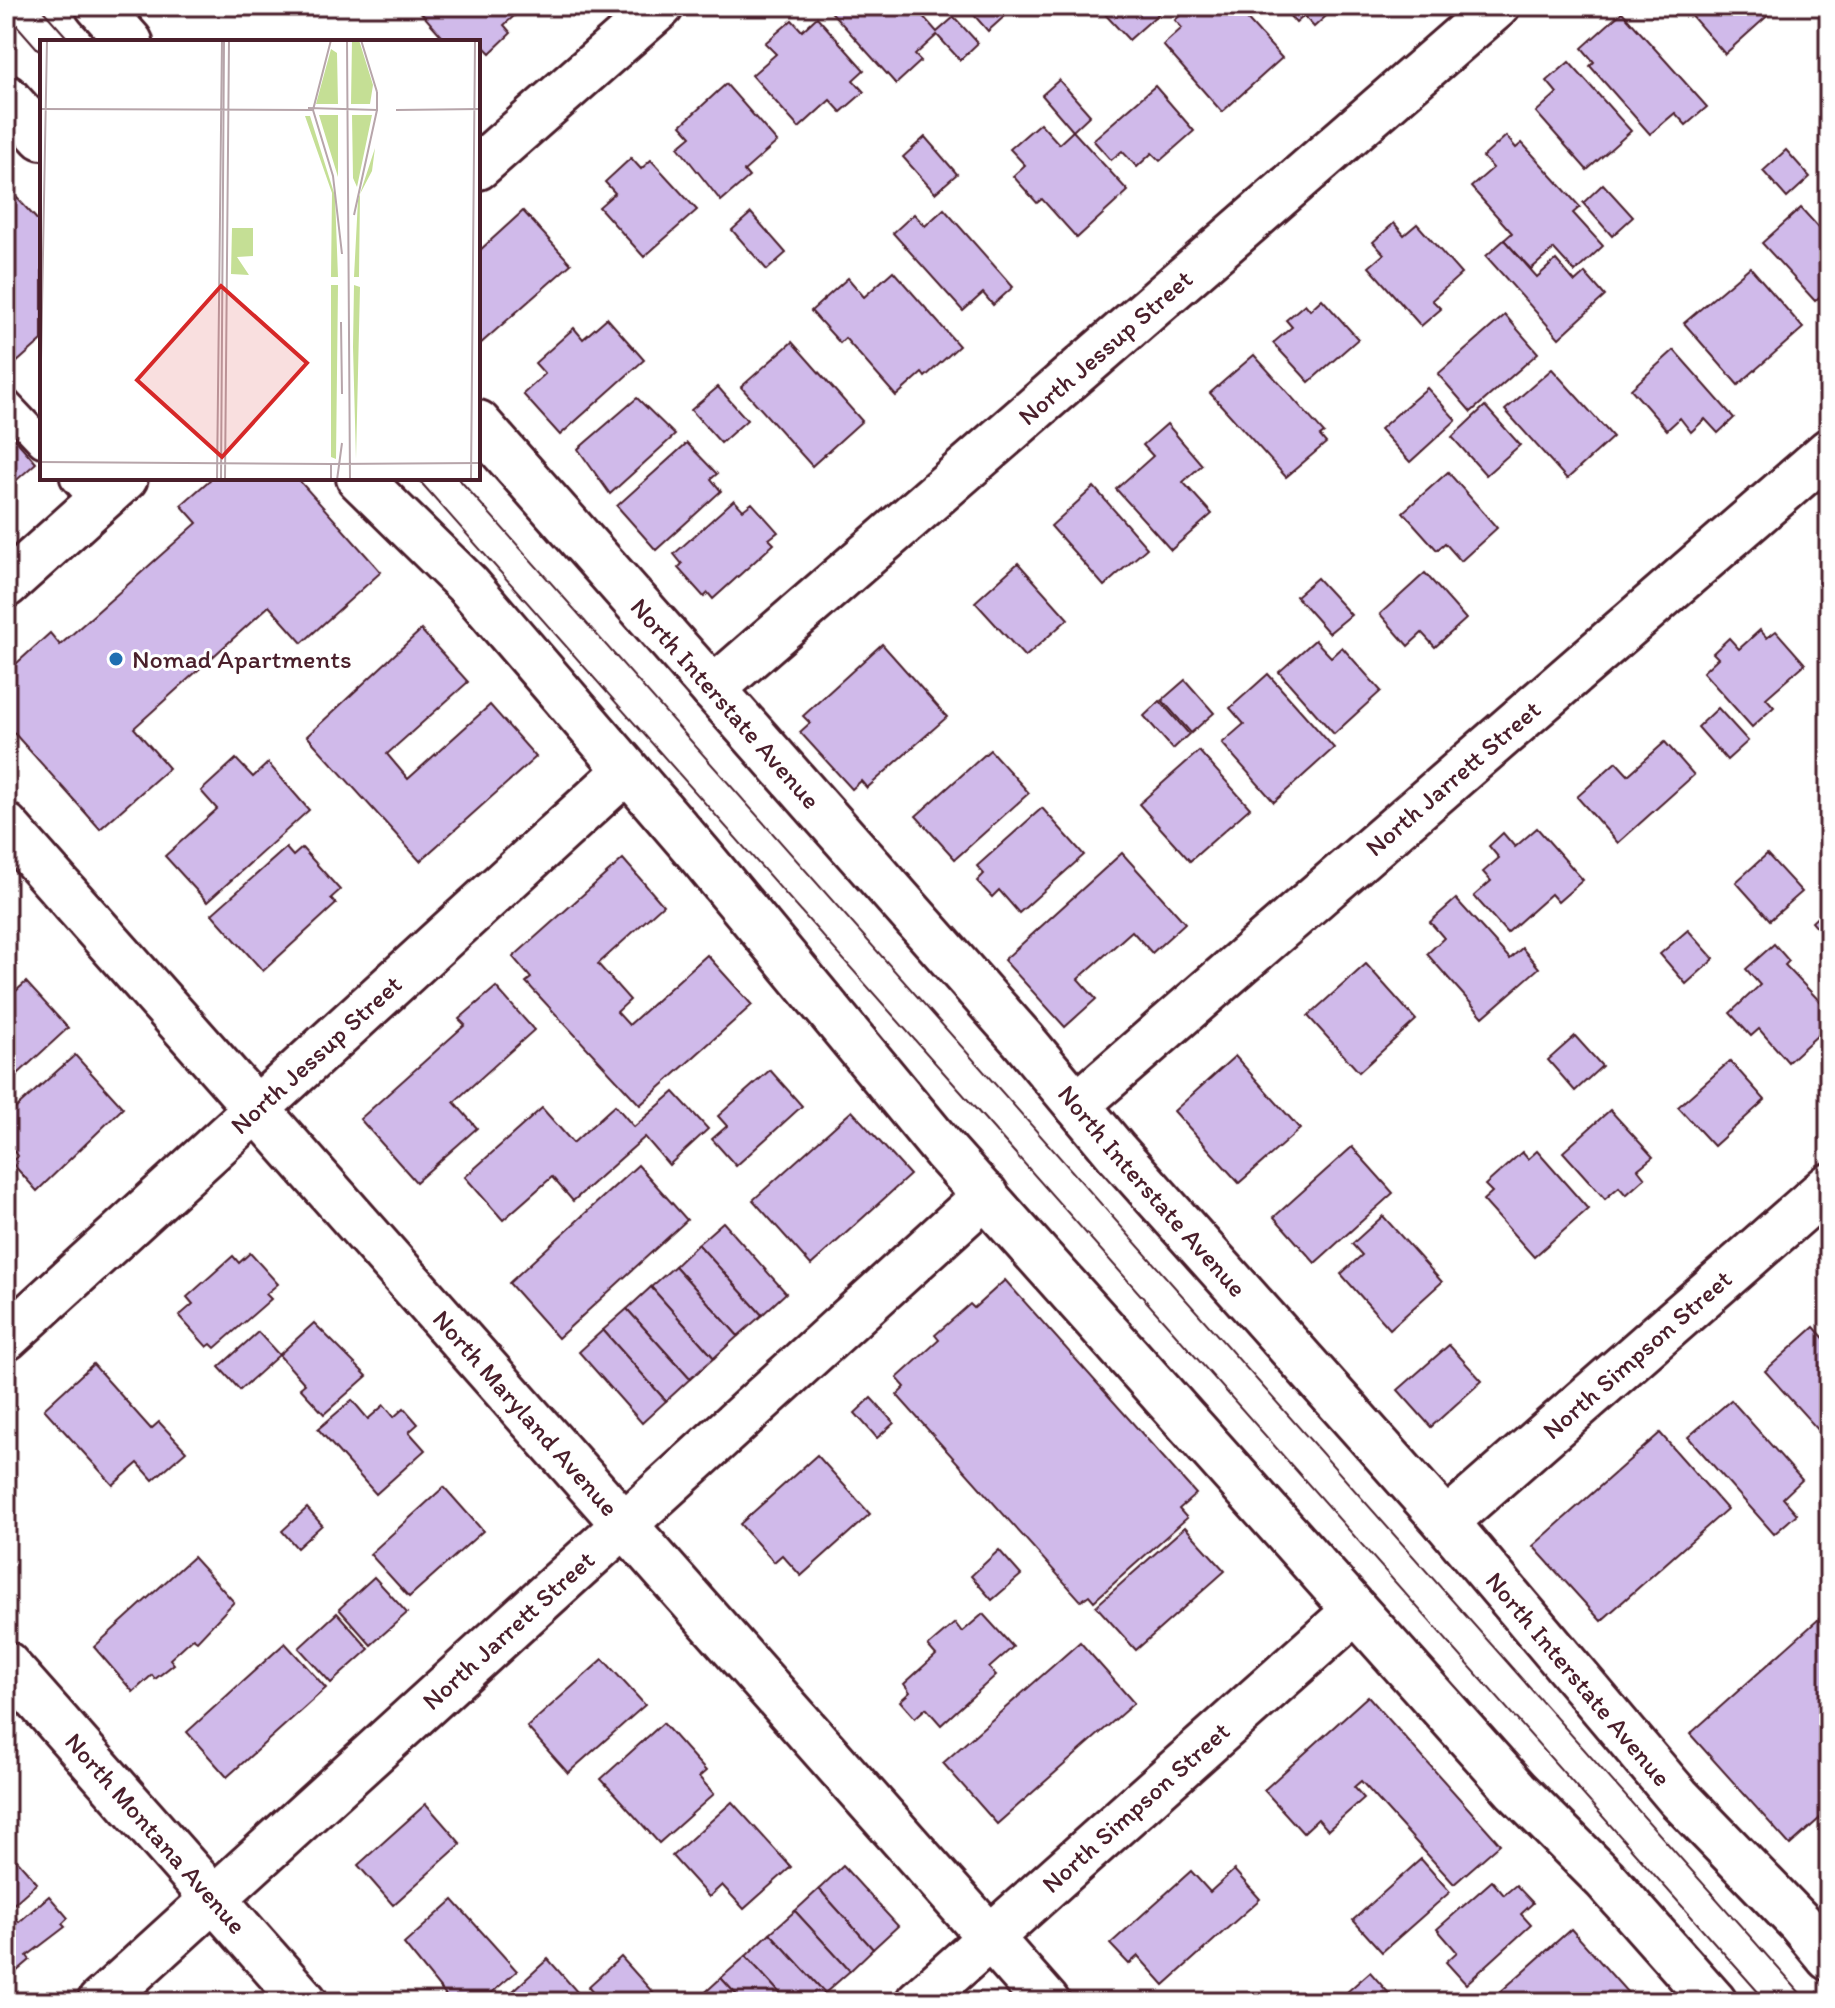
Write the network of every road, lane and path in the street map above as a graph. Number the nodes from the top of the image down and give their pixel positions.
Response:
1 (98, 6) edge
2 (661, 6) edge
3 (1497, 6) edge
4 (128, 40) edge
5 (6, 97) edge
6 (40, 135) edge
7 (480, 165) edge
8 (6, 404) edge
9 (480, 425) edge
10 (40, 440) edge
11 (1829, 451) edge
12 (361, 480) edge
13 (99, 486) edge
14 (6, 585) edge
15 (713, 689) junction
16 (625, 772) junction
17 (6, 826) edge
18 (1077, 1105) junction
19 (257, 1111) junction
20 (1829, 1186) edge
21 (986, 1195) junction
22 (6, 1338) edge
23 (1446, 1522) junction
24 (621, 1525) junction
25 (1355, 1611) junction
26 (6, 1664) edge
27 (213, 1899) junction
28 (989, 1937) junction
29 (1829, 1958) edge
30 (100, 2002) edge
31 (305, 2002) edge
32 (918, 2002) edge
33 (1047, 2002) edge
34 (1714, 2002) edge

1 - 4 street
2 - 7 street
3 - 15 street, North Jessup Street
5 - 6 street
8 - 10 lane
9 - 15 street, North Interstate Avenue
11 - 18 street, North Jarrett Street
12 - 16 street
13 - 14 street
15 - 18 street, North Interstate Avenue
16 - 19 street, North Jessup Street
16 - 21 street
17 - 19 street, North Maryland Avenue
18 - 23 street, North Interstate Avenue
19 - 22 street, North Jessup Street
19 - 24 street, North Maryland Avenue
20 - 23 street, North Simpson Street
21 - 24 street, North Jarrett Street
21 - 25 street
23 - 29 street, North Interstate Avenue
24 - 27 street, North Jarrett Street
24 - 28 street, North Maryland Avenue
25 - 28 street, North Simpson Street
25 - 34 street
26 - 27 street, North Montana Avenue
27 - 30 street, North Jarrett Street
27 - 31 street, North Montana Avenue
28 - 32 street, North Simpson Street
28 - 33 street, North Maryland Avenue

